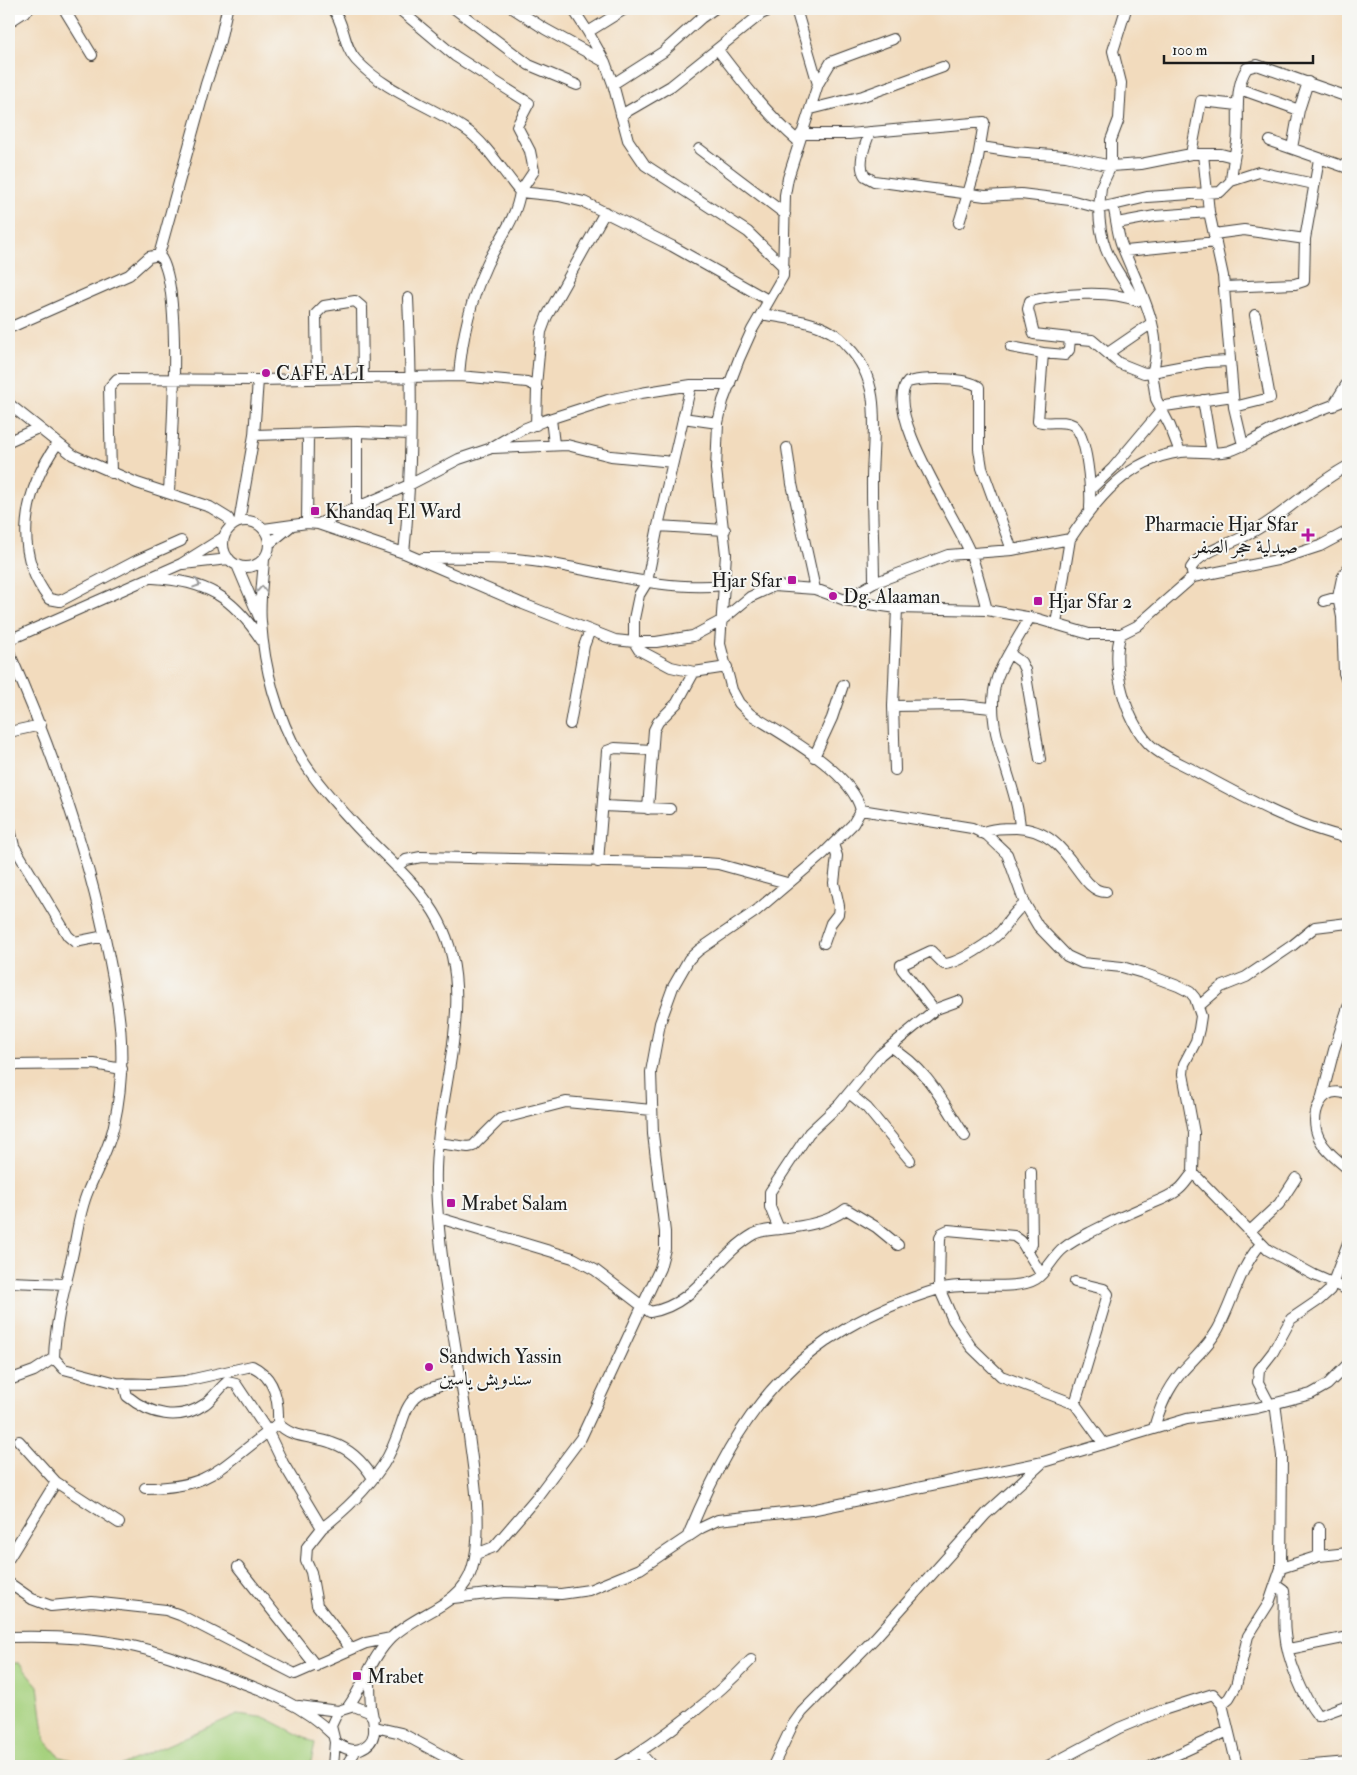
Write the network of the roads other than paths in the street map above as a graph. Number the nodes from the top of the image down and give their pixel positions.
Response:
1 (29, 9) edge
2 (64, 9) edge
3 (227, 9) edge
4 (333, 9) edge
5 (399, 9) edge
6 (455, 9) edge
7 (514, 9) edge
8 (573, 9) edge
9 (625, 9) edge
10 (714, 9) edge
11 (773, 9) edge
12 (796, 9) edge
13 (1126, 9) edge
14 (9, 22) edge
15 (588, 32) junction
16 (893, 39) dead end
17 (718, 50) junction
18 (92, 55) dead end
19 (605, 62) junction
20 (943, 67) dead end
21 (1308, 82) junction
22 (614, 84) junction
23 (818, 84) junction
24 (577, 85) dead end
25 (1240, 89) junction
26 (1348, 97) edge
27 (1238, 105) junction
28 (811, 109) junction
29 (1299, 110) junction
30 (622, 115) junction
31 (870, 132) junction
32 (800, 137) junction
33 (1270, 141) dead end
34 (981, 146) junction
35 (1292, 148) junction
36 (699, 149) dead end
37 (1191, 154) junction
38 (1203, 154) junction
39 (1233, 156) junction
40 (1319, 159) junction
41 (1111, 166) junction
42 (1348, 168) edge
43 (1231, 181) junction
44 (1314, 184) junction
45 (520, 192) junction
46 (1206, 193) junction
47 (966, 194) junction
48 (1113, 205) junction
49 (1099, 208) junction
50 (606, 212) junction
51 (1209, 212) junction
52 (785, 214) junction
53 (959, 223) dead end
54 (1117, 223) junction
55 (1215, 238) junction
56 (1305, 239) junction
57 (1126, 251) junction
58 (159, 255) junction
59 (784, 268) junction
60 (1224, 287) junction
61 (408, 298) dead end
62 (768, 300) junction
63 (1135, 300) junction
64 (1145, 305) junction
65 (761, 314) junction
66 (1255, 315) dead end
67 (1152, 323) junction
68 (9, 328) edge
69 (1070, 338) junction
70 (1011, 347) dead end
71 (1108, 353) junction
72 (1043, 354) junction
73 (1229, 361) junction
74 (1152, 372) junction
75 (363, 376) junction
76 (412, 376) junction
77 (459, 376) junction
78 (317, 378) junction
79 (175, 379) junction
80 (258, 380) junction
81 (1348, 382) edge
82 (691, 385) junction
83 (730, 385) junction
84 (536, 386) junction
85 (1348, 399) edge
86 (1203, 400) junction
87 (1233, 402) junction
88 (9, 404) edge
89 (1333, 406) junction
90 (1162, 409) junction
91 (684, 418) junction
92 (551, 419) junction
93 (718, 423) junction
94 (536, 425) junction
95 (38, 428) junction
96 (357, 432) junction
97 (410, 434) junction
98 (254, 435) junction
99 (308, 435) junction
100 (9, 441) edge
101 (57, 444) junction
102 (554, 444) junction
103 (1243, 444) junction
104 (787, 448) dead end
105 (489, 449) junction
106 (1180, 452) junction
107 (1212, 453) junction
108 (673, 462) junction
109 (1348, 466) edge
110 (111, 473) junction
111 (409, 485) junction
112 (1092, 489) junction
113 (169, 492) junction
114 (357, 508) junction
115 (1090, 508) junction
116 (307, 523) junction
117 (235, 524) junction
118 (318, 524) junction
119 (291, 526) junction
120 (658, 526) junction
121 (264, 529) junction
122 (725, 530) junction
123 (1348, 531) edge
124 (224, 537) junction
125 (1070, 538) junction
126 (181, 541) dead end
127 (269, 544) junction
128 (1012, 550) junction
129 (404, 553) junction
130 (971, 554) junction
131 (418, 558) junction
132 (264, 559) junction
133 (233, 562) junction
134 (180, 564) junction
135 (1348, 568) edge
136 (149, 578) junction
137 (1193, 578) junction
138 (647, 582) junction
139 (874, 583) junction
140 (724, 585) junction
141 (815, 589) junction
142 (79, 591) junction
143 (1338, 597) junction
144 (845, 600) junction
145 (1324, 600) dead end
146 (86, 606) junction
147 (897, 608) junction
148 (987, 610) junction
149 (1030, 618) junction
150 (260, 620) junction
151 (721, 621) junction
152 (1056, 624) junction
153 (590, 630) junction
154 (1120, 634) junction
155 (9, 640) edge
156 (634, 642) junction
157 (264, 645) junction
158 (9, 652) edge
159 (1010, 654) junction
160 (727, 667) junction
161 (694, 672) junction
162 (1348, 684) edge
163 (842, 685) dead end
164 (893, 706) junction
165 (992, 708) junction
166 (570, 724) dead end
167 (41, 725) junction
168 (9, 732) edge
169 (652, 750) junction
170 (814, 757) junction
171 (1040, 759) dead end
172 (895, 770) dead end
173 (603, 806) junction
174 (648, 809) junction
175 (670, 810) dead end
176 (860, 810) junction
177 (9, 825) edge
178 (1020, 828) junction
179 (981, 833) junction
180 (1348, 838) edge
181 (833, 844) junction
182 (598, 862) junction
183 (397, 868) junction
184 (787, 883) junction
185 (1106, 892) dead end
186 (1025, 904) junction
187 (1348, 923) edge
188 (105, 936) junction
189 (824, 943) dead end
190 (958, 1001) dead end
191 (1199, 1006) junction
192 (1348, 1007) edge
193 (934, 1010) junction
194 (890, 1047) junction
195 (9, 1065) edge
196 (122, 1069) junction
197 (849, 1093) junction
198 (1348, 1095) edge
199 (1321, 1100) junction
200 (652, 1110) junction
201 (965, 1136) dead end
202 (437, 1144) junction
203 (910, 1160) dead end
204 (1348, 1169) edge
205 (1031, 1172) dead end
206 (1193, 1173) junction
207 (1296, 1178) dead end
208 (439, 1218) junction
209 (779, 1230) junction
210 (1250, 1231) junction
211 (1348, 1243) edge
212 (1261, 1244) junction
213 (898, 1245) dead end
214 (1027, 1252) junction
215 (1041, 1274) junction
216 (9, 1282) edge
217 (1075, 1282) dead end
218 (65, 1284) junction
219 (1333, 1284) junction
220 (939, 1288) junction
221 (1348, 1290) edge
222 (642, 1307) junction
223 (54, 1358) junction
224 (241, 1367) junction
225 (1347, 1368) edge
226 (9, 1380) edge
227 (461, 1381) junction
228 (124, 1383) junction
229 (234, 1383) junction
230 (1075, 1404) junction
231 (1273, 1404) junction
232 (278, 1423) junction
233 (1154, 1428) junction
234 (268, 1432) junction
235 (19, 1441) dead end
236 (1104, 1444) junction
237 (1043, 1462) junction
238 (373, 1478) junction
239 (56, 1482) junction
240 (145, 1488) dead end
241 (119, 1523) dead end
242 (322, 1528) junction
243 (1319, 1528) dead end
244 (687, 1538) junction
245 (1348, 1553) edge
246 (476, 1554) junction
247 (1319, 1556) junction
248 (9, 1558) edge
249 (238, 1567) dead end
250 (1281, 1568) junction
251 (9, 1583) edge
252 (1277, 1586) junction
253 (453, 1598) junction
254 (1348, 1637) edge
255 (9, 1638) edge
256 (391, 1638) junction
257 (351, 1649) junction
258 (1289, 1649) junction
259 (751, 1660) dead end
260 (316, 1666) junction
261 (370, 1672) junction
262 (1222, 1704) junction
263 (293, 1705) junction
264 (1348, 1705) edge
265 (343, 1709) junction
266 (374, 1723) junction
267 (1228, 1731) junction
268 (333, 1738) junction
269 (356, 1750) junction
270 (640, 1753) junction
271 (1348, 1762) edge
272 (333, 1766) edge
273 (346, 1766) edge
274 (462, 1766) edge
275 (618, 1766) edge
276 (652, 1766) edge
277 (773, 1766) edge
278 (1048, 1766) edge
279 (1152, 1766) edge
280 (1237, 1766) edge
281 (1302, 1766) edge

1 - 14 street
2 - 18 street
3 - 58 street
4 - 45 street
5 - 45 street
6 - 24 street
7 - 19 street
8 - 15 street
9 - 15 street
10 - 22 street
11 - 17 street
12 - 23 street
13 - 41 street
15 - 19 street
16 - 23 street
17 - 30 street
17 - 32 street
19 - 22 street
20 - 28 street
21 - 25 street
21 - 26 street
21 - 29 street
22 - 30 street
23 - 28 street
25 - 27 street
25 - 29 street
27 - 37 street
27 - 39 street
28 - 32 street
29 - 35 street
30 - 59 street
31 - 32 street
31 - 34 street
31 - 47 street
32 - 52 street
33 - 35 street
34 - 41 street
34 - 47 street
35 - 40 street
36 - 52 street
37 - 38 street
37 - 41 street
38 - 39 street
38 - 46 street
39 - 43 street
40 - 42 street
40 - 44 street
41 - 49 street
43 - 44 street
43 - 46 street
44 - 56 street
45 - 50 street
45 - 77 street
46 - 48 street
46 - 51 street
47 - 49 street
47 - 53 street
48 - 49 street
48 - 54 street
49 - 63 street
50 - 62 street
50 - 84 street
51 - 54 street
51 - 55 street
52 - 59 street
54 - 57 street
55 - 56 street
55 - 57 street
55 - 60 street
56 - 60 street
57 - 64 street
58 - 68 street
58 - 79 street
59 - 62 street
60 - 73 street
61 - 76 street
62 - 65 street
63 - 64 street
63 - 69 street
64 - 67 street
65 - 83 street
65 - 139 street
66 - 87 street
67 - 71 street
67 - 74 street
69 - 71 street
69 - 72 street
70 - 72 street
71 - 74 street
72 - 112 street
73 - 74 street
73 - 87 street
74 - 90 street
75 - 76 street
75 - 78 street
75 - 78 street
76 - 77 street
76 - 97 street
77 - 84 street
78 - 80 street
79 - 80 street
79 - 110 street
79 - 113 street
80 - 98 street
81 - 89 street
82 - 83 street
82 - 91 street
82 - 92 street
83 - 93 street
84 - 94 street
85 - 89 street
86 - 87 street
86 - 90 street
86 - 107 street
87 - 103 street
88 - 95 street
89 - 103 street
90 - 106 street
90 - 112 street
91 - 93 street
91 - 108 street
92 - 94 street
92 - 102 street
93 - 122 street
94 - 105 street
95 - 100 street
95 - 101 street
96 - 97 street
96 - 99 street
96 - 114 street
97 - 111 street
98 - 99 street
98 - 117 street
99 - 116 street
101 - 110 street
101 - 142 street
102 - 105 street
102 - 108 street
103 - 107 street
104 - 141 street
105 - 111 street
106 - 107 street
106 - 115 street
108 - 120 street
109 - 137 street
110 - 113 street
111 - 114 street
111 - 129 street
112 - 115 street
113 - 117 street
114 - 118 street
115 - 125 street
116 - 118 street
116 - 119 street
117 - 121 street
117 - 124 street
118 - 129 street
119 - 121 street
119 - 127 street
120 - 122 street
120 - 138 street
121 - 127 street
122 - 140 street
123 - 137 street
124 - 133 street
124 - 134 street
125 - 128 street
125 - 152 street
126 - 142 street
127 - 132 street
128 - 130 street
128 - 130 street
129 - 131 street
130 - 139 street
130 - 148 street
131 - 138 street
131 - 153 street
132 - 133 street
150 -> 132 street
133 - 134 street
133 - 150 street
134 - 136 street
135 - 143 street
136 - 146 street
136 -> 157 street
137 - 154 street
138 - 140 street
138 - 156 street
139 - 144 street
140 - 151 street
141 - 144 street
141 - 151 street
142 - 146 street
143 - 145 street
143 - 162 street
144 - 147 street
146 - 155 street
147 - 148 street
147 - 164 street
148 - 149 street
149 - 152 street
149 - 159 street
150 - 157 street
151 - 156 street
151 - 160 street
152 - 154 street
153 - 156 street
153 - 166 street
154 - 180 street
156 - 161 street
157 - 183 street
158 - 167 street
159 - 165 street
159 - 171 street
160 - 161 street
160 - 170 street
161 - 169 street
163 - 170 street
164 - 165 street
164 - 172 street
165 - 178 street
167 - 168 street
167 - 188 street
169 - 173 street
169 - 174 street
170 - 176 street
173 - 174 street
173 - 182 street
174 - 175 street
176 - 179 street
176 - 181 street
177 - 188 street
178 - 179 street
178 - 185 street
179 - 186 street
181 - 184 street
181 - 189 street
182 - 183 street
182 - 184 street
183 - 202 street
184 - 200 street
186 - 191 street
186 - 193 street
187 - 191 street
188 - 196 street
190 - 193 street
191 - 206 street
192 - 199 street
193 - 194 street
194 - 197 street
194 - 201 street
195 - 196 street
196 - 218 street
197 - 203 street
197 - 209 street
198 - 199 street
199 - 204 street
200 - 202 street
200 - 222 street
202 - 208 street
205 - 214 street
206 - 210 street
206 - 215 street
207 - 210 street
208 - 222 street
208 - 227 street
209 - 213 street
209 - 222 street
210 - 212 street
211 - 219 street
212 - 219 street
212 - 233 street
214 - 215 street
214 - 220 street
215 - 220 street
216 - 218 street
217 - 230 street
218 - 223 street
219 - 221 street
219 - 231 street
220 - 230 street
220 - 244 street
222 - 246 street
223 - 226 street
223 - 228 street
224 - 228 street
224 - 229 street
224 - 232 street
225 - 231 street
227 - 238 street
227 - 246 street
228 - 229 street
229 - 234 street
230 - 236 street
231 - 233 street
231 - 250 street
232 - 234 street
232 - 238 street
233 - 236 street
234 - 240 street
234 - 242 street
235 - 239 street
236 - 237 street
237 - 244 street
237 - 277 street
238 - 242 street
239 - 241 street
239 - 248 street
242 - 257 street
243 - 247 street
244 - 253 street
245 - 247 street
246 - 253 street
247 - 250 street
249 - 260 street
250 - 252 street
251 - 260 street
252 - 258 street
252 - 262 street
253 - 256 street
254 - 258 street
255 - 263 street
256 - 257 street
256 - 261 street
257 - 260 street
258 - 264 street
259 - 270 street
261 - 265 street
261 - 266 street
262 - 267 street
262 - 278 street
263 - 265 street
263 - 268 street
265 - 266 street
265 - 268 street
266 - 269 street
266 - 274 street
267 - 279 street
267 - 280 street
268 - 269 street
268 - 272 street
269 - 273 street
270 - 275 street
270 - 276 street
271 - 281 street

